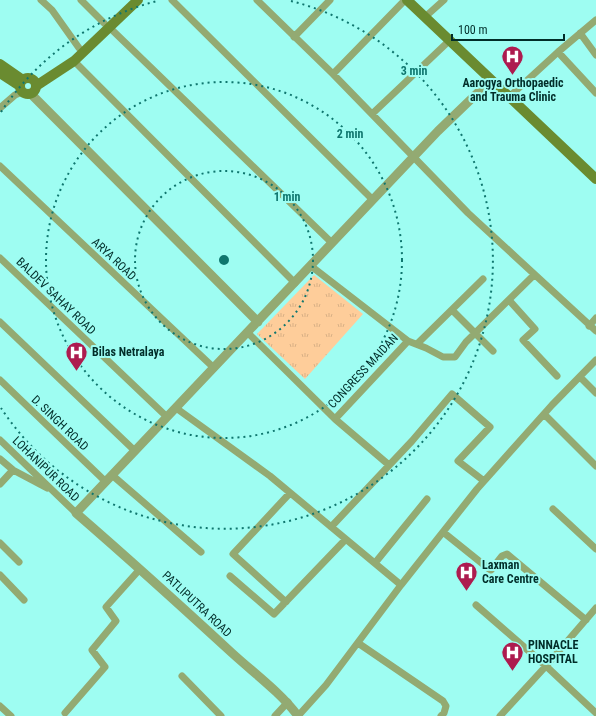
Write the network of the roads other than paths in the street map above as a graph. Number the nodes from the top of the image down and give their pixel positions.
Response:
1 (41, 0) edge
2 (81, 0) edge
3 (129, 0) edge
4 (138, 0) edge
5 (172, 0) edge
6 (257, 0) edge
7 (330, 0) edge
8 (406, 0) edge
9 (444, 0) edge
10 (425, 17) junction
11 (596, 20) edge
12 (107, 25) junction
13 (580, 33) junction
14 (294, 37) junction
15 (450, 40) junction
16 (79, 48) junction
17 (558, 52) junction
18 (596, 55) edge
19 (74, 61) junction
20 (0, 64) edge
21 (0, 73) edge
22 (333, 74) junction
23 (491, 80) junction
24 (28, 86) junction
25 (596, 93) edge
26 (509, 97) junction
27 (0, 108) edge
28 (372, 114) junction
29 (414, 156) junction
30 (0, 166) edge
31 (596, 180) edge
32 (373, 200) junction
33 (332, 243) junction
34 (0, 258) edge
35 (311, 266) junction
36 (534, 275) junction
37 (483, 279) dead end
38 (295, 283) junction
39 (509, 300) junction
40 (452, 310) junction
41 (596, 318) edge
42 (0, 322) edge
43 (258, 322) junction
44 (589, 326) junction
45 (596, 331) edge
46 (247, 332) junction
47 (474, 333) junction
48 (408, 341) junction
49 (417, 344) junction
50 (493, 351) dead end
51 (596, 360) edge
52 (214, 368) junction
53 (558, 376) dead end
54 (580, 377) junction
55 (0, 380) edge
56 (596, 393) edge
57 (176, 408) junction
58 (544, 414) junction
59 (167, 417) junction
60 (335, 418) junction
61 (0, 440) edge
62 (135, 451) junction
63 (0, 459) edge
64 (389, 465) junction
65 (596, 466) edge
66 (13, 470) junction
67 (109, 479) junction
68 (484, 481) junction
69 (0, 484) edge
70 (52, 490) junction
71 (290, 493) junction
72 (427, 499) dead end
73 (553, 509) dead end
74 (76, 513) junction
75 (331, 528) junction
76 (442, 532) junction
77 (345, 540) junction
78 (0, 543) edge
79 (596, 549) edge
80 (202, 552) dead end
81 (19, 562) dead end
82 (375, 563) junction
83 (140, 569) junction
84 (0, 575) edge
85 (230, 576) dead end
86 (401, 585) junction
87 (24, 600) dead end
88 (286, 602) junction
89 (476, 605) dead end
90 (596, 608) edge
91 (586, 620) junction
92 (358, 643) junction
93 (546, 666) junction
94 (182, 676) dead end
95 (288, 702) junction
96 (0, 706) edge
97 (596, 713) edge
98 (65, 715) edge
99 (11, 716) edge
100 (221, 716) edge
101 (275, 716) edge
102 (298, 716) edge
103 (441, 716) edge
104 (500, 716) edge

1 - 16 street
2 - 12 street
3 - 12 main road
4 - 12 main road
5 - 32 street
6 - 14 street
7 - 14 street
8 - 10 main road
8 - 22 street
9 - 10 street
10 - 15 main road
11 - 13 street
12 - 16 main road
12 - 19 main road
12 - 33 street
13 - 17 street
13 - 18 street
14 - 22 street
15 - 23 main road
15 - 28 street
16 - 24 main road
17 - 25 street
17 - 26 street
19 - 24 main road
19 - 38 street
20 - 24 main road
21 - 24 main road
22 - 28 street
23 - 26 main road
23 - 29 street
24 - 27 street
24 - 43 street
26 - 31 main road
28 - 29 street
29 - 32 street
29 - 36 street
30 - 52 street, ARYA ROAD
32 - 33 street
33 - 35 street
34 - 59 street, BALDEV SAHAY ROAD
35 - 38 street
35 - 48 street, CONGRESS MAIDAN
36 - 39 street
36 - 44 street
37 - 40 street
38 - 43 street
39 - 47 street
39 - 53 street
40 - 47 street
40 - 49 street
41 - 44 street
42 - 62 street
43 - 46 street
44 - 45 street
46 - 52 street
46 - 60 street, CONGRESS MAIDAN
47 - 49 street
47 - 50 street
48 - 49 street
48 - 60 street, CONGRESS MAIDAN
51 - 54 street
52 - 57 street
54 - 56 street
54 - 58 street
55 - 67 street, D. SINGH ROAD
57 - 59 street
57 - 71 street
58 - 65 street
58 - 68 street
59 - 62 street
60 - 64 street
61 - 70 street, LOHANIPUR ROAD
62 - 67 street
63 - 66 street
64 - 68 street
64 - 75 street
66 - 69 street
66 - 70 street
67 - 74 street
67 - 80 street, D. SINGH ROAD
68 - 76 street
70 - 74 street, LOHANIPUR ROAD
71 - 75 street
71 - 88 street
72 - 82 street
73 - 79 street
74 - 83 street, PATLIPUTRA ROAD
75 - 77 street
76 - 86 street
76 - 91 street
77 - 82 street
77 - 88 street
78 - 81 street
82 - 86 street
83 - 95 street, PATLIPUTRA ROAD
83 - 98 street
84 - 87 street
85 - 88 street
86 - 92 street
89 - 93 street
90 - 91 street
91 - 93 street
92 - 102 street
92 - 103 street
93 - 97 street
93 - 104 street
94 - 100 street
95 - 101 street
95 - 102 street, PATLIPUTRA ROAD
96 - 99 street

